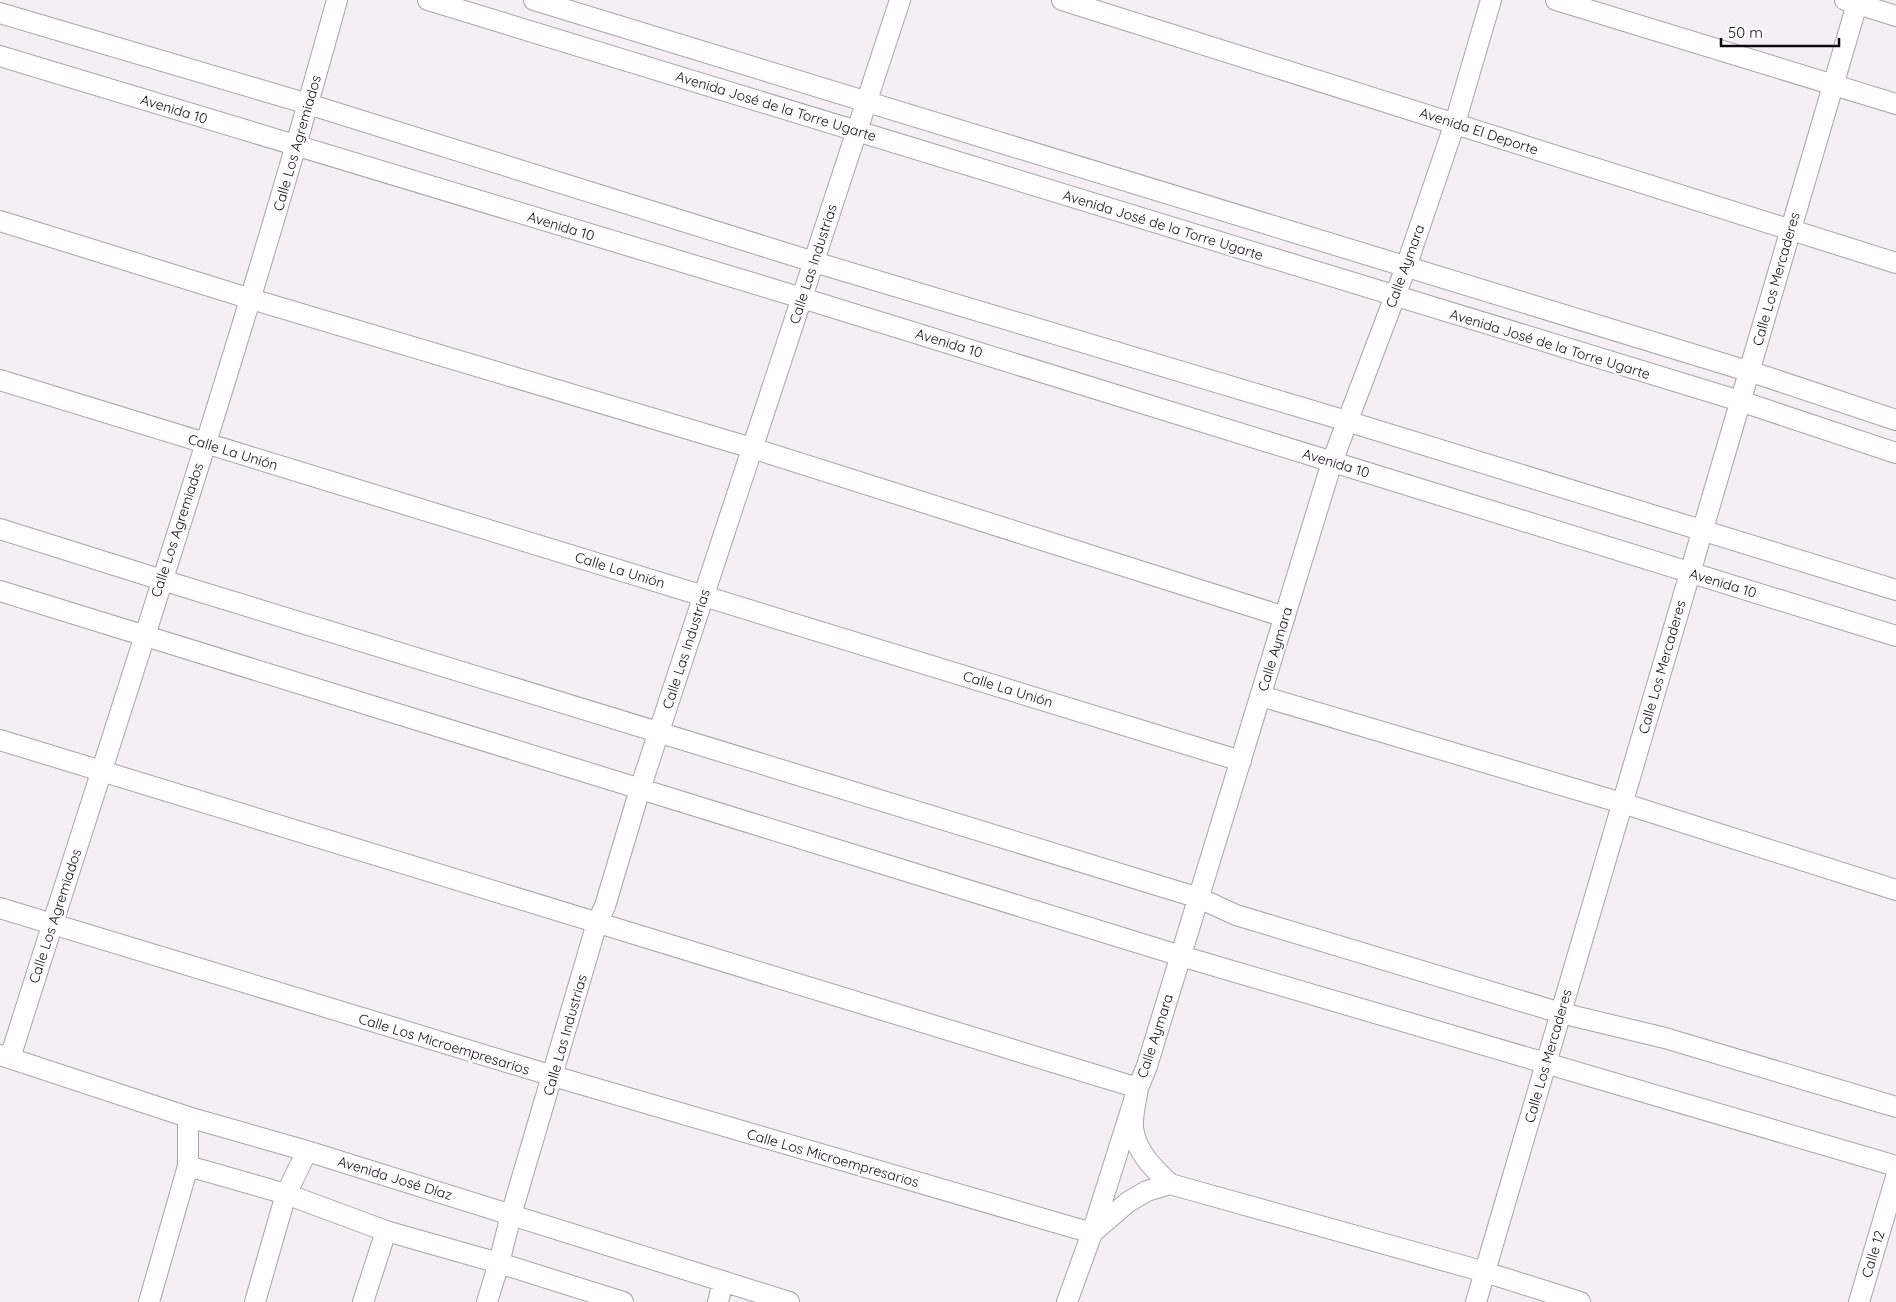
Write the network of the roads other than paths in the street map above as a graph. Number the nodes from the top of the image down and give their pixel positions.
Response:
1 (337, 0) edge
2 (428, 0) edge
3 (534, 0) edge
4 (900, 0) edge
5 (1062, 0) edge
6 (1491, 0) edge
7 (1556, 0) edge
8 (1851, 2) edge
9 (0, 13) edge
10 (1896, 16) edge
11 (0, 56) edge
12 (1833, 85) junction
13 (866, 101) junction
14 (308, 104) junction
15 (1896, 104) edge
16 (1455, 124) junction
17 (857, 131) junction
18 (297, 146) junction
19 (0, 221) edge
20 (1790, 230) junction
21 (814, 262) junction
22 (1896, 263) edge
23 (1406, 267) junction
24 (1395, 296) junction
25 (802, 298) junction
26 (251, 299) junction
27 (1749, 372) junction
28 (0, 380) edge
29 (1740, 402) junction
30 (1896, 420) edge
31 (1348, 422) junction
32 (205, 443) junction
33 (752, 448) junction
34 (1896, 453) edge
35 (1332, 462) junction
36 (0, 529) edge
37 (1702, 531) junction
38 (1690, 573) junction
39 (162, 580) junction
40 (1896, 590) edge
41 (0, 591) edge
42 (704, 595) junction
43 (1285, 617) junction
44 (144, 636) junction
45 (1896, 636) edge
46 (1261, 696) junction
47 (659, 733) junction
48 (0, 740) edge
49 (1241, 761) junction
50 (101, 771) junction
51 (640, 789) junction
52 (1622, 804) junction
53 (1896, 890) edge
54 (1198, 898) junction
55 (0, 908) edge
56 (52, 924) junction
57 (597, 924) junction
58 (1181, 956) junction
59 (1561, 1013) junction
60 (5, 1057) edge
61 (1546, 1063) junction
62 (553, 1076) junction
63 (1138, 1088) junction
64 (1896, 1106) edge
65 (188, 1117) junction
66 (307, 1151) junction
67 (188, 1166) junction
68 (1896, 1166) edge
69 (1896, 1177) edge
70 (1170, 1184) junction
71 (286, 1194) junction
72 (511, 1215) junction
73 (386, 1230) junction
74 (1092, 1233) junction
75 (500, 1263) junction
76 (1485, 1272) junction
77 (723, 1281) junction
78 (615, 1301) edge
79 (149, 1302) edge
80 (255, 1302) edge
81 (364, 1302) edge
82 (486, 1302) edge
83 (718, 1302) edge
84 (789, 1302) edge
85 (1067, 1302) edge
86 (1476, 1302) edge
87 (1580, 1302) edge
88 (1859, 1302) edge

1 - 14 street, Calle Los Agremiados
2 - 17 street, Avenida José de la Torre Ugarte
3 - 13 street
4 - 13 street, Calle Las Industrias
5 - 16 street, Avenida El Deporte
6 - 16 street, Calle Aymara
7 - 12 street
8 - 10 street
8 - 12 street, Calle Los Mercaderes
9 - 14 street
11 - 18 street, Avenida 10
12 - 15 street
12 - 20 street, Calle Los Mercaderes
13 - 17 street, Calle Las Industrias
13 - 23 street
14 - 18 street, Calle Los Agremiados
14 - 21 street
16 - 20 street, Avenida El Deporte
16 - 23 street, Calle Aymara
17 - 21 street, Calle Las Industrias
17 - 24 street, Avenida José de la Torre Ugarte
18 - 25 street, Avenida 10
18 - 26 street, Calle Los Agremiados
19 - 26 street
20 - 22 street, Avenida El Deporte
20 - 27 street, Calle Los Mercaderes
21 - 25 street, Calle Las Industrias
21 - 31 street
23 - 24 street, Calle Aymara
23 - 27 street
24 - 29 street, Avenida José de la Torre Ugarte
24 - 31 street, Calle Aymara
25 - 33 street, Calle Las Industrias
25 - 35 street, Avenida 10
26 - 32 street, Calle Los Agremiados
26 - 33 street
27 - 29 street, Calle Los Mercaderes
27 - 30 street
28 - 32 street, Calle La Unión
29 - 34 street, Avenida José de la Torre Ugarte
29 - 37 street, Calle Los Mercaderes
31 - 35 street, Calle Aymara
31 - 37 street
32 - 39 street, Calle Los Agremiados
32 - 42 street, Calle La Unión
33 - 42 street, Calle Las Industrias
33 - 43 street
35 - 38 street, Avenida 10
35 - 43 street, Calle Aymara
36 - 39 street
37 - 38 street, Calle Los Mercaderes
37 - 40 street
38 - 45 street, Avenida 10
38 - 52 street, Calle Los Mercaderes
39 - 44 street, Calle Los Agremiados
39 - 47 street
41 - 44 street
42 - 47 street, Calle Las Industrias
42 - 49 street, Calle La Unión
43 - 46 street, Calle Aymara
44 - 50 street, Calle Los Agremiados
44 - 51 street
46 - 49 street, Calle Aymara
46 - 52 street
47 - 51 street, Calle Las Industrias
47 - 54 street
48 - 50 street
49 - 54 street, Calle Aymara
50 - 56 street, Calle Los Agremiados
50 - 57 street
51 - 57 street, Calle Las Industrias
51 - 58 street
52 - 53 street
52 - 59 street, Calle Los Mercaderes
54 - 58 street, Calle Aymara
54 - 59 street
55 - 56 street, Calle Los Microempresarios
56 - 60 street, Calle Los Agremiados
56 - 62 street, Calle Los Microempresarios
57 - 62 street, Calle Las Industrias
57 - 63 street
58 - 61 street
58 - 63 street, Calle Aymara
59 - 61 street, Calle Los Mercaderes
59 - 64 street
60 - 65 street, Avenida José Díaz
61 - 68 street
61 - 76 street, Calle Los Mercaderes
62 - 72 street, Calle Las Industrias
62 - 74 street, Calle Los Microempresarios
63 - 70 street
63 - 74 street, Calle Aymara
65 - 66 street, Avenida José Díaz
65 - 67 street
66 - 71 street
66 - 72 street, Avenida José Díaz
67 - 71 street
67 - 79 street
69 - 88 street, Calle 12
70 - 74 street
70 - 76 street
71 - 73 street
71 - 80 street
72 - 75 street, Calle Las Industrias
72 - 77 street, Avenida José Díaz
73 - 75 street
73 - 81 street
74 - 85 street, Calle Aymara
75 - 78 street
75 - 82 street, Calle Las Industrias
76 - 86 street, Calle Los Mercaderes
76 - 87 street
77 - 83 street
77 - 84 street, Avenida José Díaz

